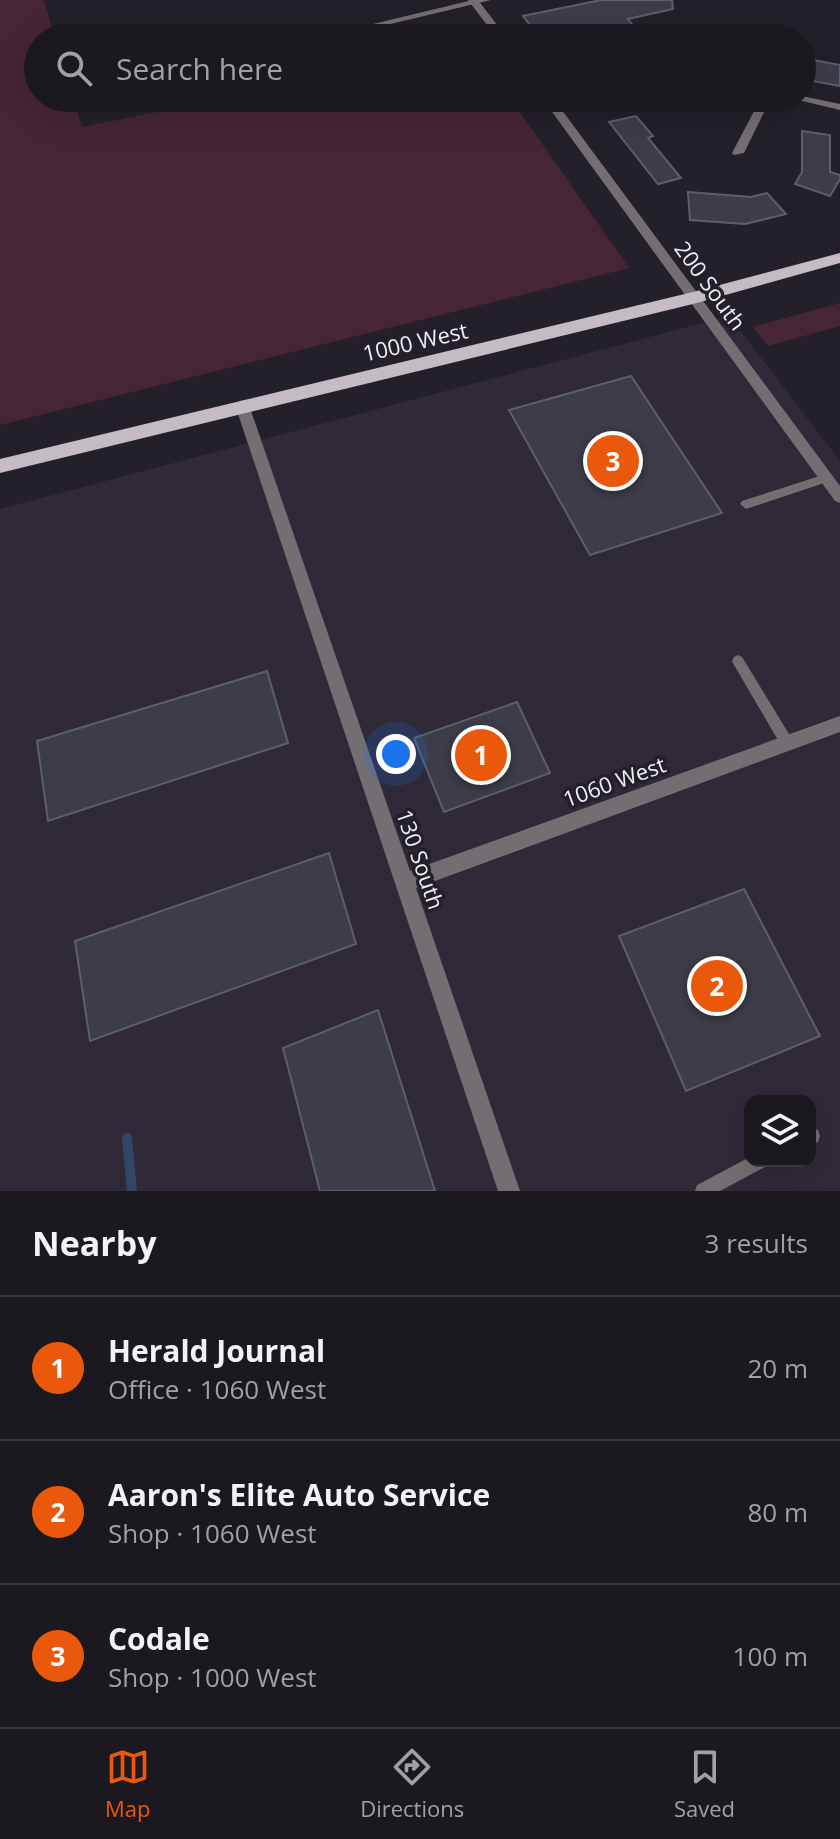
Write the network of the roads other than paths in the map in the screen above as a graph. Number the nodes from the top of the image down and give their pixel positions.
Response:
1 (478, 1) edge
2 (379, 24) edge
3 (493, 24) edge
4 (816, 102) edge
5 (840, 107) edge
6 (561, 112) edge
7 (759, 112) edge
8 (738, 153) dead end
9 (840, 258) edge
10 (693, 298) junction
11 (242, 405) junction
12 (0, 466) edge
13 (826, 478) junction
14 (840, 497) edge
15 (746, 504) dead end
16 (738, 661) dead end
17 (840, 724) edge
18 (787, 743) junction
19 (404, 883) junction
20 (748, 1167) edge
21 (509, 1191) edge
22 (703, 1191) edge

1 - 2 street
1 - 3 street
4 - 5 street
6 - 10 street, 200 South
7 - 8 street
9 - 10 main road, 1000 West
10 - 11 main road, 1000 West
10 - 13 street, 200 South
11 - 12 main road, 1000 West
11 - 19 street, 130 South
13 - 14 street, 200 South
13 - 15 lane
16 - 18 lane
17 - 18 street, 1060 West
18 - 19 street, 1060 West
19 - 21 street, 130 South
20 - 22 lane

